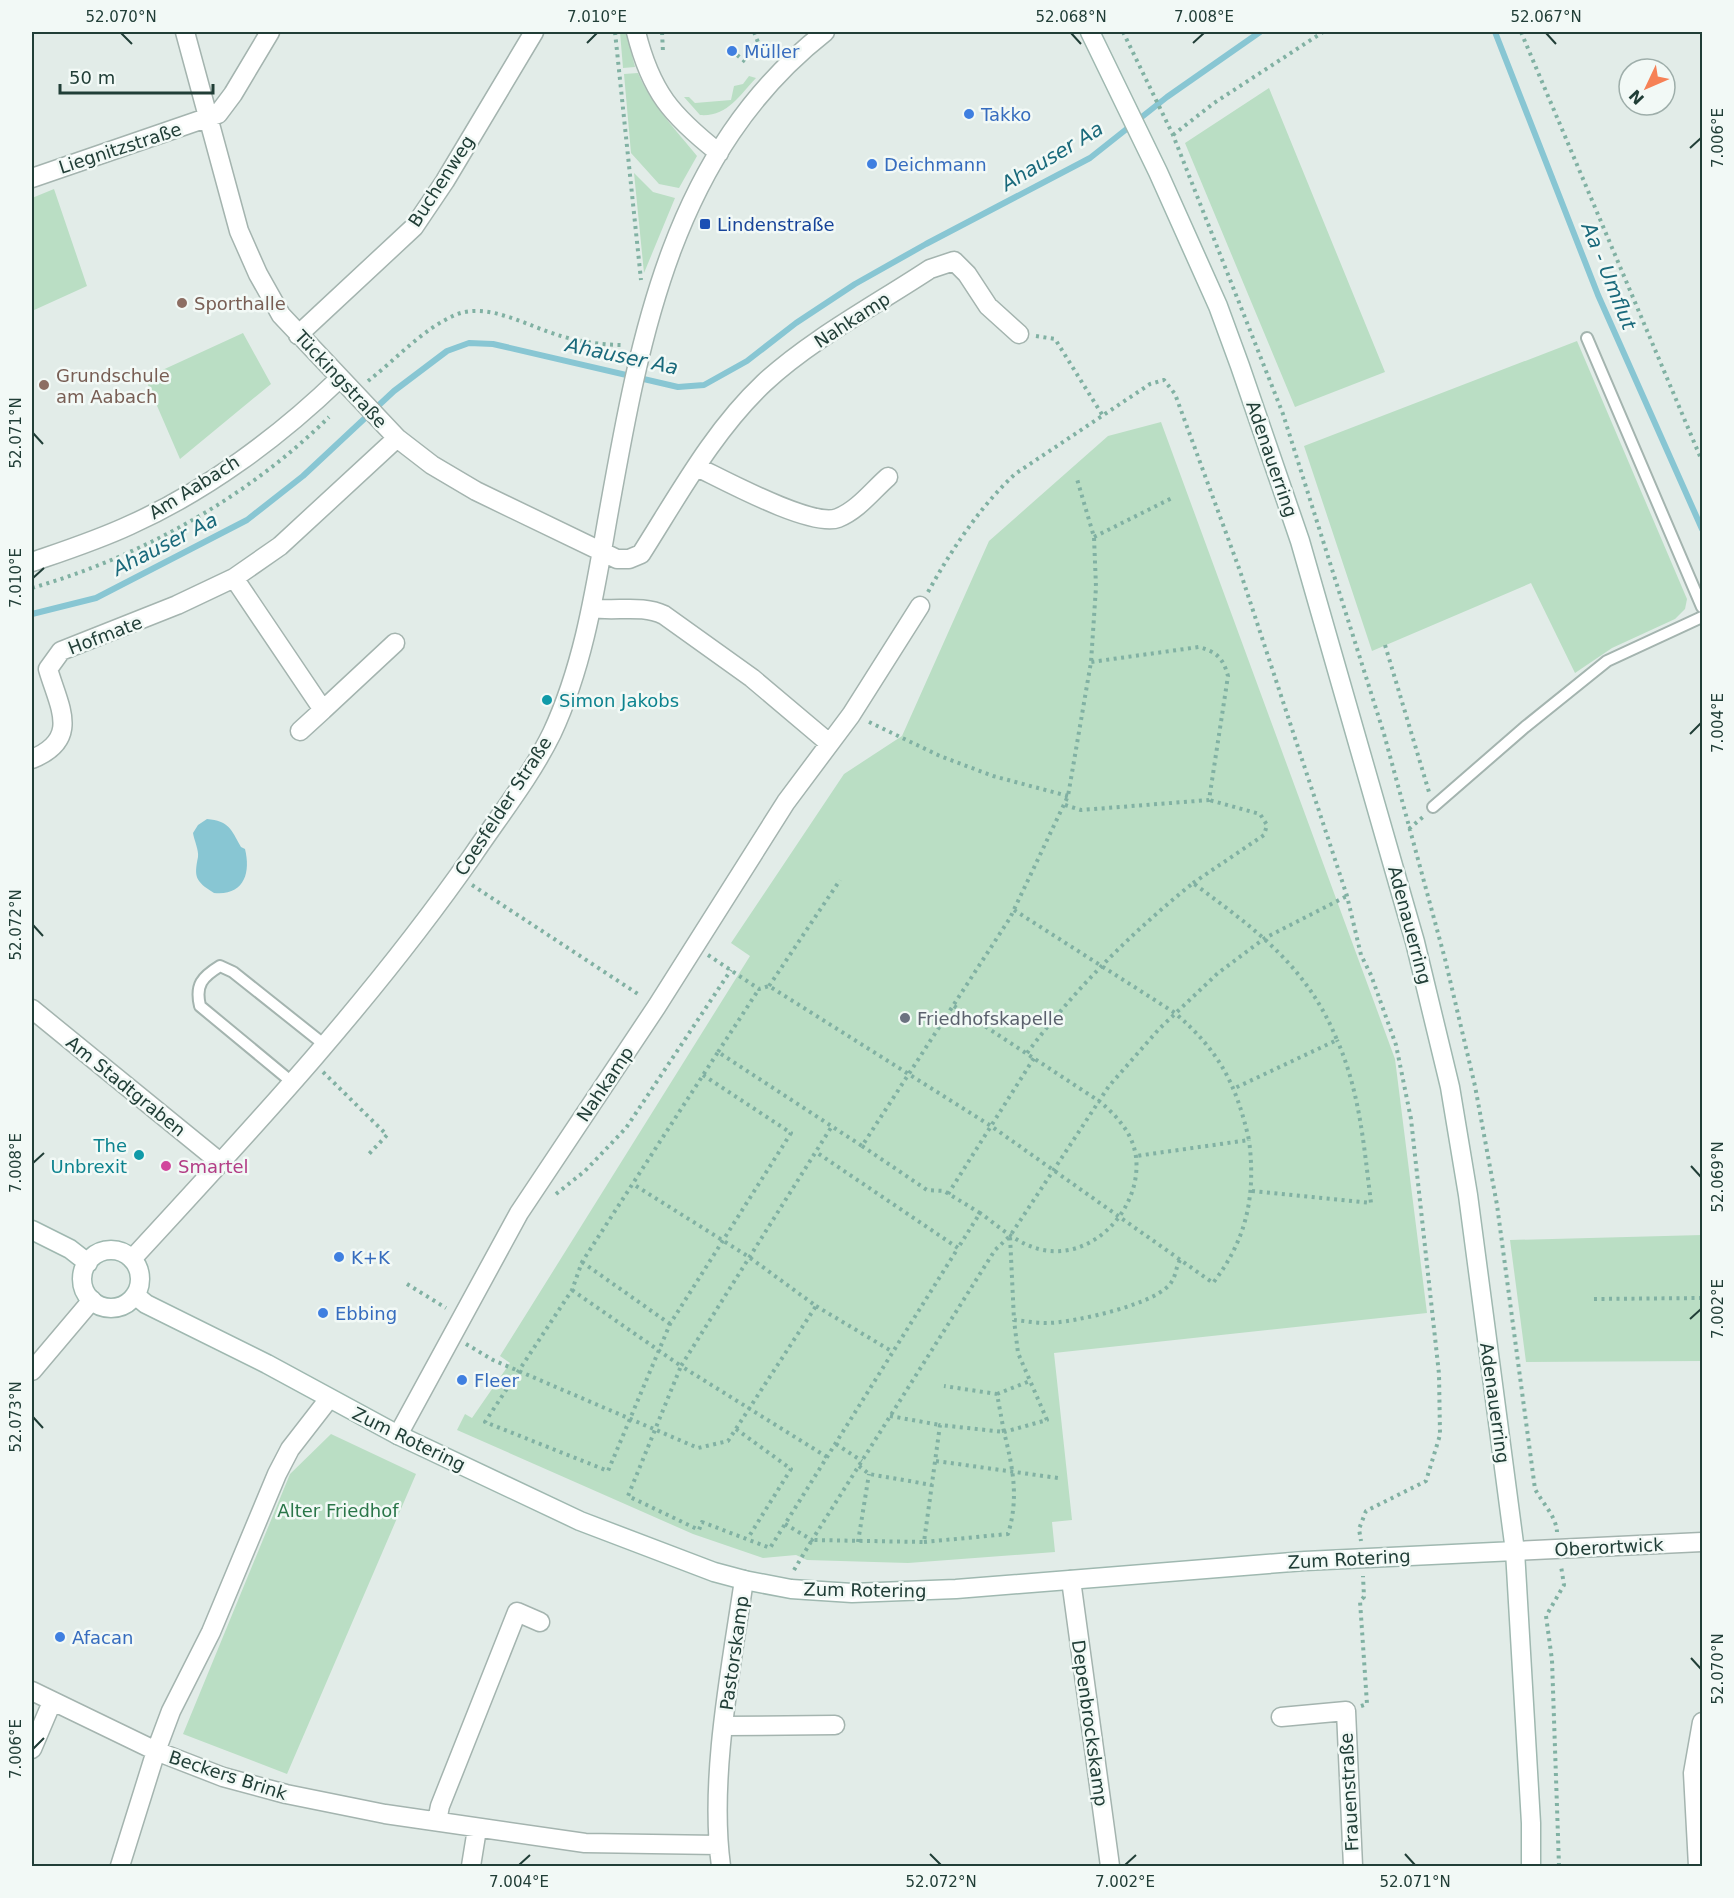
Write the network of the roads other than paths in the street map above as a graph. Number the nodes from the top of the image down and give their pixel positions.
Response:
1 (185, 32) edge
2 (270, 32) edge
3 (534, 32) edge
4 (636, 32) edge
5 (825, 32) edge
6 (1090, 32) edge
7 (209, 119) junction
8 (718, 153) junction
9 (32, 178) edge
10 (298, 334) junction
11 (1019, 334) road end
12 (1587, 339) dead end
13 (339, 379) junction
14 (390, 432) junction
15 (697, 467) junction
16 (888, 477) dead end
17 (602, 551) junction
18 (32, 562) edge
19 (234, 578) junction
20 (920, 606) road end
21 (592, 608) junction
22 (1702, 608) edge
23 (1702, 616) edge
24 (395, 643) dead end
25 (323, 710) junction
26 (300, 731) dead end
27 (830, 743) junction
28 (32, 759) edge
29 (1433, 807) road end
30 (32, 1009) edge
31 (326, 1046) junction
32 (293, 1083) junction
33 (221, 1163) junction
34 (32, 1230) edge
35 (132, 1259) junction
36 (88, 1263) junction
37 (135, 1296) junction
38 (92, 1300) junction
39 (32, 1371) edge
40 (328, 1400) junction
41 (398, 1435) junction
42 (1702, 1542) edge
43 (1515, 1551) junction
44 (744, 1580) junction
45 (1071, 1580) junction
46 (540, 1622) dead end
47 (32, 1691) edge
48 (52, 1702) junction
49 (1281, 1717) dead end
50 (1702, 1722) edge
51 (835, 1725) dead end
52 (724, 1726) junction
53 (32, 1749) edge
54 (156, 1751) junction
55 (437, 1821) junction
56 (477, 1829) junction
57 (718, 1845) junction
58 (120, 1866) edge
59 (471, 1866) edge
60 (721, 1866) edge
61 (1110, 1866) edge
62 (1353, 1866) edge
63 (1531, 1866) edge
64 (1698, 1866) edge

1 - 7 street, Tückingstraße
2 - 7 street
3 - 10 street, Buchenweg
4 - 8 street
5 - 8 street, Coesfelder Straße
6 - 43 street, Adenauerring
7 - 9 street, Liegnitzstraße
7 - 10 street, Tückingstraße
8 - 17 street, Coesfelder Straße
10 - 13 street, Tückingstraße
11 - 15 street, Nahkamp
12 - 22 lane
13 - 14 street, Tückingstraße
13 - 18 street, Am Aabach
14 - 17 street, Tückingstraße
14 - 19 street, Hofmate
15 - 16 street
15 - 17 street, Nahkamp
17 - 21 street, Coesfelder Straße
19 - 25 street
19 - 28 street, Hofmate
20 - 27 street, Nahkamp
21 - 27 street
21 - 31 street, Coesfelder Straße
23 - 29 lane
24 - 25 street
25 - 26 street
27 - 41 street, Nahkamp
30 - 33 street, Am Stadtgraben
31 - 32 street, Coesfelder Straße
31 - 32 lane
32 - 33 street, Coesfelder Straße
33 - 35 street, Coesfelder Straße
34 - 36 street
35 - 36 street
35 - 37 street
36 - 38 street
37 - 38 street
37 - 40 street, Zum Rotering
38 - 39 street
40 - 41 street, Zum Rotering
40 - 54 street
41 - 44 street, Zum Rotering
42 - 43 street, Oberortwick
43 - 45 street, Zum Rotering
43 - 63 street, Adenauerring
44 - 45 street, Zum Rotering
44 - 52 street, Pastorskamp
45 - 61 street, Depenbrockskamp
46 - 55 street
47 - 48 street, Beckers Brink
48 - 53 street
48 - 54 street, Beckers Brink
49 - 62 street, Frauenstraße
50 - 64 street
51 - 52 street, Pastorskamp
52 - 57 street, Pastorskamp
54 - 55 street, Beckers Brink
54 - 58 street
55 - 56 street, Beckers Brink
56 - 57 street, Beckers Brink
56 - 59 street
57 - 60 street, Pastorskamp

